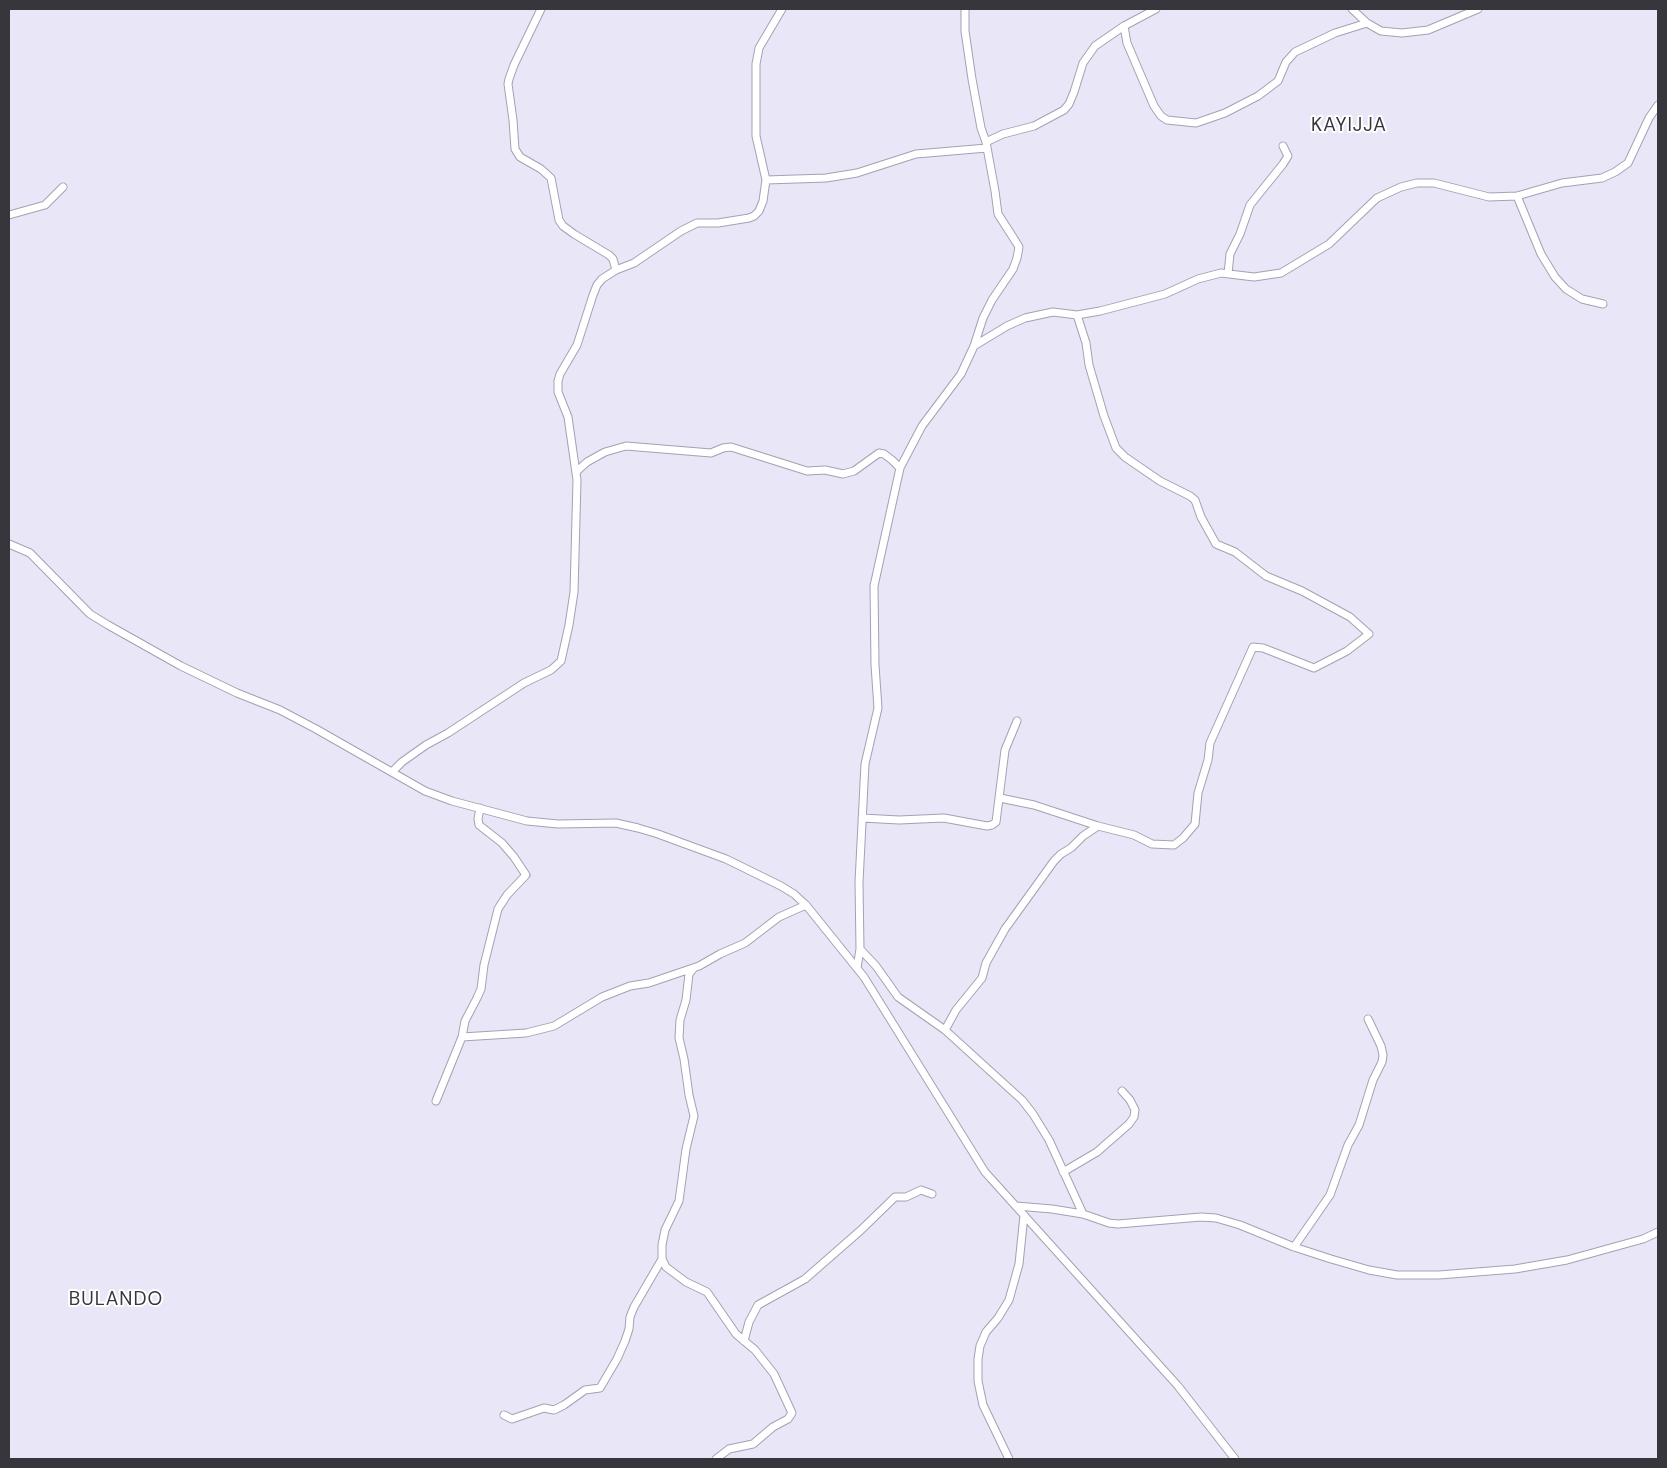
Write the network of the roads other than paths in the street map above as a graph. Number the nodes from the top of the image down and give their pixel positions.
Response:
1 (541, 9) edge
2 (782, 9) edge
3 (965, 9) edge
4 (1156, 9) edge
5 (1352, 9) edge
6 (1478, 9) edge
7 (1366, 23) junction
8 (1124, 26) junction
9 (1658, 105) edge
10 (986, 145) junction
11 (1283, 146) dead end
12 (766, 180) junction
13 (63, 187) dead end
14 (1517, 196) junction
15 (9, 215) edge
16 (616, 270) junction
17 (1228, 274) junction
18 (1603, 304) dead end
19 (1077, 314) junction
20 (974, 346) junction
21 (900, 468) junction
22 (576, 472) junction
23 (9, 544) edge
24 (1017, 721) dead end
25 (392, 772) junction
26 (1000, 798) junction
27 (480, 808) junction
28 (862, 818) junction
29 (1098, 826) junction
30 (806, 905) junction
31 (860, 949) junction
32 (857, 968) junction
33 (692, 969) junction
34 (1368, 1019) dead end
35 (945, 1030) junction
36 (462, 1037) junction
37 (1122, 1091) dead end
38 (436, 1102) dead end
39 (1063, 1172) junction
40 (932, 1194) dead end
41 (1016, 1206) junction
42 (1083, 1214) junction
43 (1024, 1215) junction
44 (1658, 1232) edge
45 (1294, 1247) junction
46 (662, 1259) junction
47 (744, 1341) junction
48 (504, 1415) dead end
49 (716, 1459) edge
50 (1009, 1459) edge
51 (1235, 1459) edge

1 - 16 street
2 - 12 street
3 - 10 street
4 - 8 street
5 - 7 street
6 - 7 street
7 - 8 street
8 - 10 street
9 - 14 street
10 - 12 street
10 - 20 street
11 - 17 street
12 - 16 street
13 - 15 street
14 - 17 street
14 - 18 street
16 - 22 street
17 - 19 street
19 - 20 street
19 - 29 street
20 - 21 street
21 - 22 street
21 - 28 street
22 - 25 street
23 - 25 street
24 - 26 street
25 - 27 street
26 - 28 street
26 - 29 street
27 - 30 street
27 - 36 street
28 - 31 street
29 - 35 street
30 - 32 street
30 - 33 street
31 - 32 street
31 - 35 street
32 - 41 street
33 - 36 street
33 - 46 street
34 - 45 street
35 - 39 street
36 - 38 street
37 - 39 street
39 - 42 street
40 - 47 street
41 - 42 street
41 - 43 street
42 - 45 street
43 - 50 street
43 - 51 street
44 - 45 street
46 - 47 street
46 - 48 street
47 - 49 street

